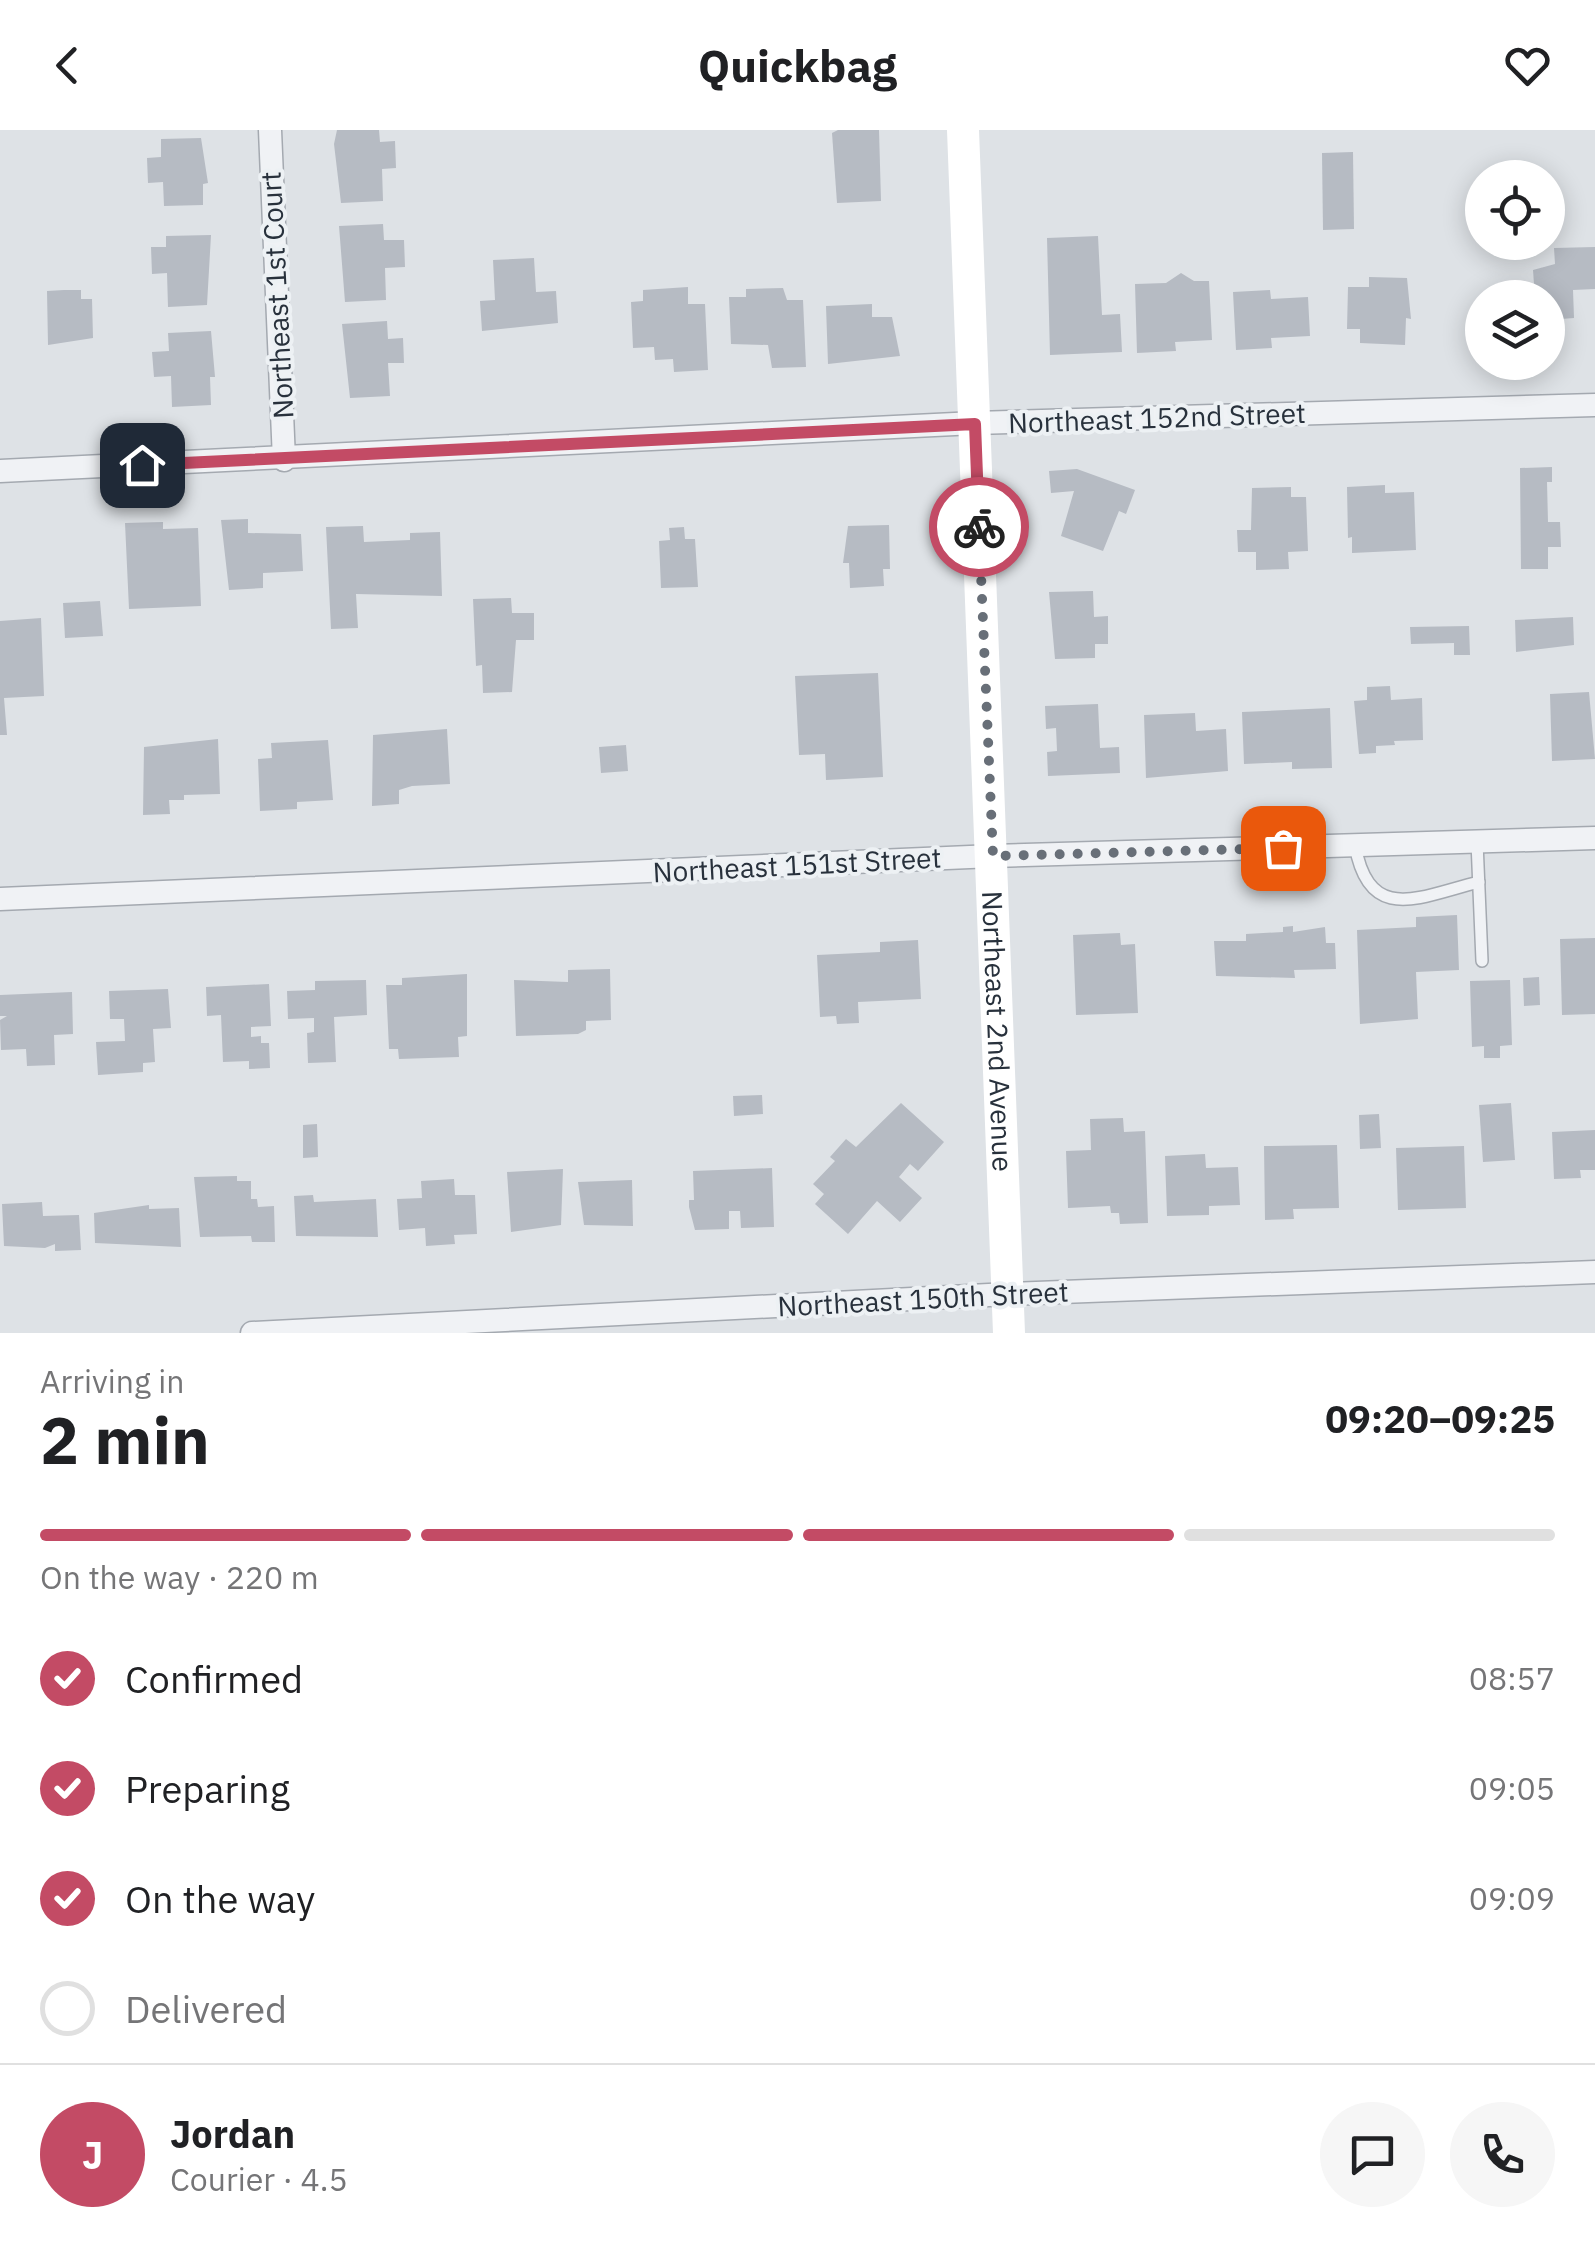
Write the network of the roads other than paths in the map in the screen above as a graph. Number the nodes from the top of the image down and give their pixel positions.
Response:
1 (270, 130) edge
2 (964, 130) edge
3 (1595, 404) edge
4 (975, 424) junction
5 (284, 460) junction
6 (0, 470) edge
7 (1595, 838) edge
8 (1477, 842) junction
9 (1355, 845) junction
10 (993, 856) junction
11 (1479, 882) junction
12 (0, 898) edge
13 (1482, 962) dead end
14 (1595, 1272) edge
15 (1008, 1294) junction
16 (328, 1331) edge
17 (252, 1333) edge
18 (1009, 1333) edge

1 - 5 street, Northeast 1st Court
2 - 4 street, Northeast 2nd Avenue
3 - 4 street, Northeast 152nd Street
4 - 5 street, Northeast 152nd Street
4 - 10 street, Northeast 2nd Avenue
5 - 6 street, Northeast 152nd Street
7 - 8 street, Northeast 151st Street
8 - 9 street, Northeast 151st Street
8 - 11 lane
9 - 10 street, Northeast 151st Street
9 - 11 lane
10 - 12 street, Northeast 151st Street
10 - 15 street, Northeast 2nd Avenue
11 - 13 lane
14 - 15 street, Northeast 150th Street
15 - 16 street, Northeast 150th Street
15 - 18 street, Northeast 2nd Avenue
16 - 17 street, Northeast 150th Street

